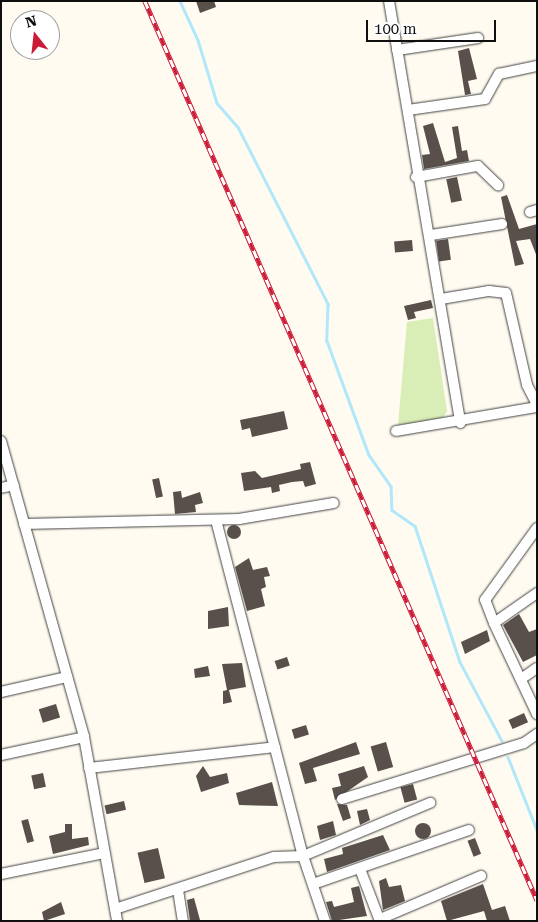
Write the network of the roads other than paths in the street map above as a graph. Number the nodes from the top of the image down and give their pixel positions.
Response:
1 (391, 2) edge
2 (478, 38) dead end
3 (396, 50) junction
4 (537, 66) edge
5 (408, 110) junction
6 (416, 177) junction
7 (498, 185) dead end
8 (502, 224) dead end
9 (431, 235) junction
10 (441, 299) junction
11 (537, 406) edge
12 (460, 422) junction
13 (396, 431) dead end
14 (1, 441) edge
15 (14, 486) junction
16 (1, 488) edge
17 (334, 503) dead end
18 (216, 520) junction
19 (24, 524) junction
20 (537, 528) edge
21 (537, 593) edge
22 (494, 623) junction
23 (537, 668) edge
24 (67, 677) junction
25 (521, 679) junction
26 (1, 692) edge
27 (537, 714) edge
28 (537, 734) edge
29 (84, 737) junction
30 (275, 747) junction
31 (1, 755) edge
32 (90, 768) junction
33 (342, 800) dead end
34 (430, 803) dead end
35 (469, 830) dead end
36 (104, 853) junction
37 (303, 856) junction
38 (360, 869) junction
39 (1, 874) edge
40 (480, 876) dead end
41 (313, 884) junction
42 (178, 890) junction
43 (115, 909) junction
44 (380, 920) edge
45 (117, 921) edge
46 (183, 921) edge
47 (325, 921) edge

1 - 3 street
2 - 3 street
3 - 5 street
4 - 5 street
5 - 6 street
6 - 7 street
6 - 9 street
8 - 9 street
9 - 10 street
10 - 11 street
10 - 12 street
11 - 12 street
12 - 13 street
14 - 15 street
15 - 16 street
15 - 19 street
17 - 18 street
18 - 19 street
18 - 30 street
19 - 24 street
20 - 22 street
21 - 22 street
22 - 25 street
23 - 25 street
24 - 26 street
24 - 29 street
25 - 27 street
28 - 33 street
29 - 31 street
29 - 32 street
30 - 32 street
30 - 37 street
32 - 36 street
34 - 37 street
35 - 38 street
36 - 39 street
36 - 43 street
37 - 41 street
37 - 42 street
38 - 41 street
38 - 44 street
40 - 44 street
41 - 47 street
42 - 43 street
42 - 46 street
43 - 45 street

